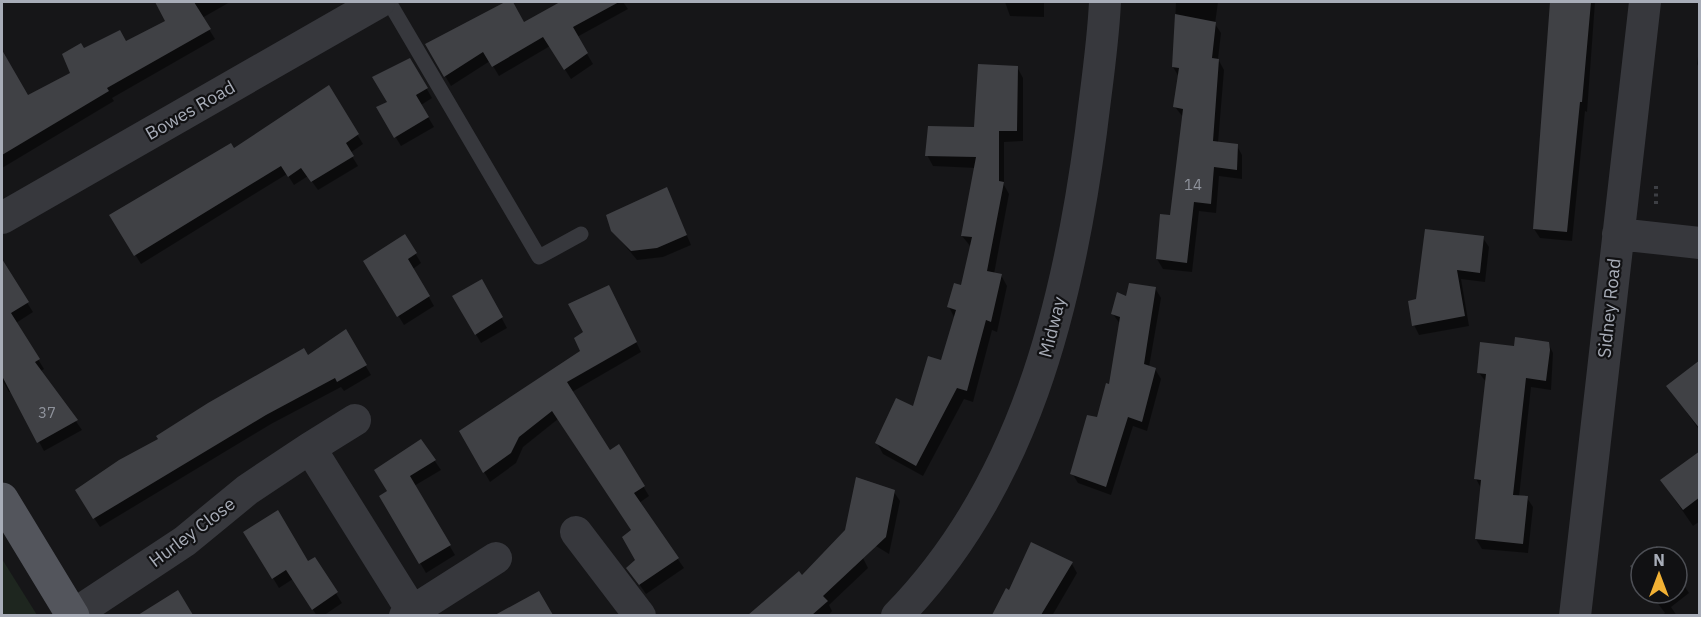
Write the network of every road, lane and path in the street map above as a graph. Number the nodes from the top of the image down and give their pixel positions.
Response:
1 (379, 2) edge
2 (389, 2) edge
3 (1105, 2) edge
4 (1645, 2) edge
5 (2, 218) edge
6 (581, 234) dead end
7 (1618, 234) junction
8 (1700, 243) edge
9 (355, 420) dead end
10 (310, 448) junction
11 (2, 499) edge
12 (576, 532) dead end
13 (496, 558) dead end
14 (409, 613) edge
15 (73, 615) edge
16 (640, 615) edge
17 (897, 615) edge
18 (1575, 615) edge

1 - 5 street, Bowes Road
2 - 6 lane
3 - 17 street, Midway
4 - 7 street, Sidney Road
7 - 8 street
7 - 18 street, Sidney Road
9 - 10 street, Hurley Close
10 - 14 street
10 - 15 street, Hurley Close
11 - 15 main road
12 - 16 street
13 - 14 street

